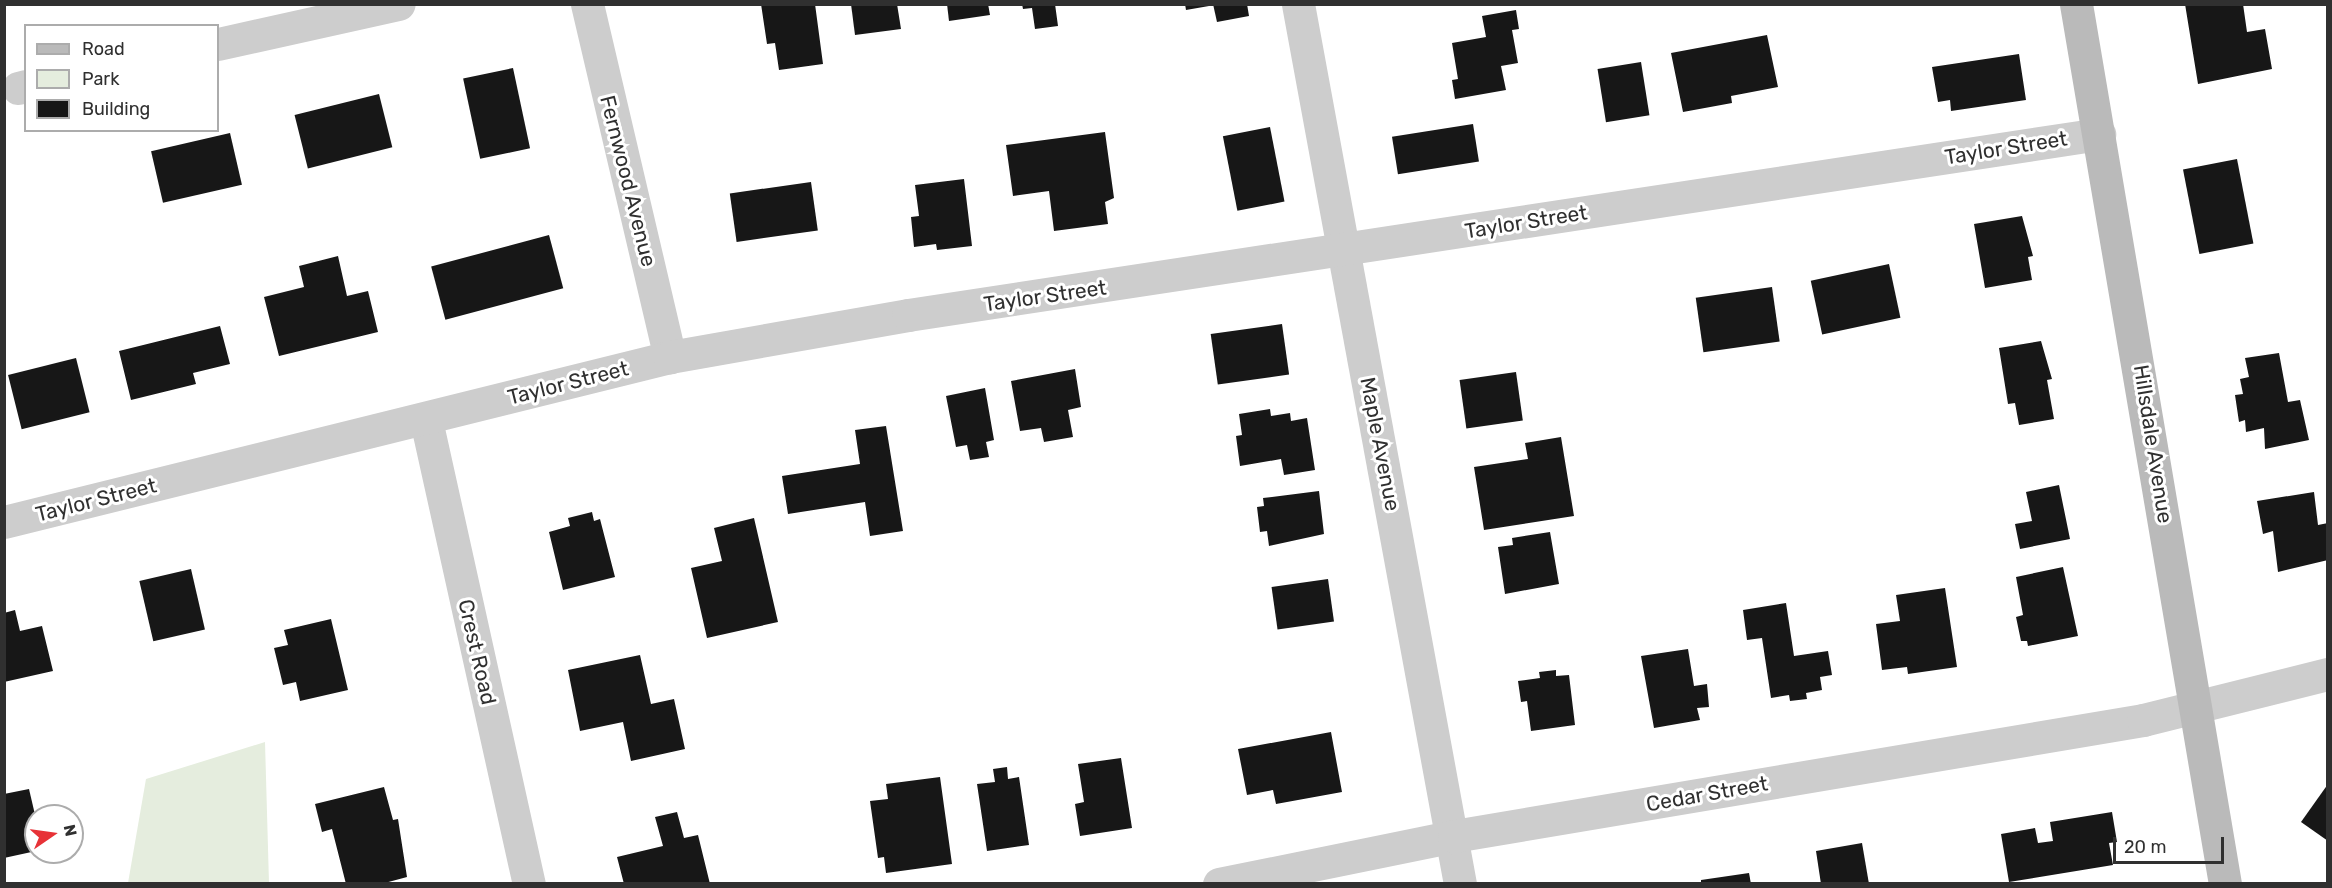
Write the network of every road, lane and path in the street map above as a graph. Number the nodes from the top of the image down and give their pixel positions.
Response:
1 (399, 4) edge
2 (587, 4) edge
3 (1298, 4) edge
4 (2076, 4) edge
5 (219, 44) edge
6 (2099, 134) junction
7 (1344, 250) junction
8 (670, 357) junction
9 (426, 420) junction
10 (4, 522) edge
11 (2328, 674) edge
12 (2196, 708) junction
13 (1454, 836) junction
14 (529, 884) edge
15 (1219, 884) edge
16 (1460, 884) edge
17 (2225, 884) edge

1 - 5 street
2 - 8 street, Fernwood Avenue
3 - 7 street, Maple Avenue
4 - 6 street, Hillsdale Avenue
6 - 7 street, Taylor Street
6 - 12 street, Hillsdale Avenue
7 - 8 street, Taylor Street
7 - 13 street, Maple Avenue
8 - 9 street, Taylor Street
9 - 10 street, Taylor Street
9 - 14 street, Crest Road
11 - 12 street, Cedar Street
12 - 13 street, Cedar Street
12 - 17 street, Hillsdale Avenue
13 - 15 street, Cedar Street
13 - 16 street, Maple Avenue

